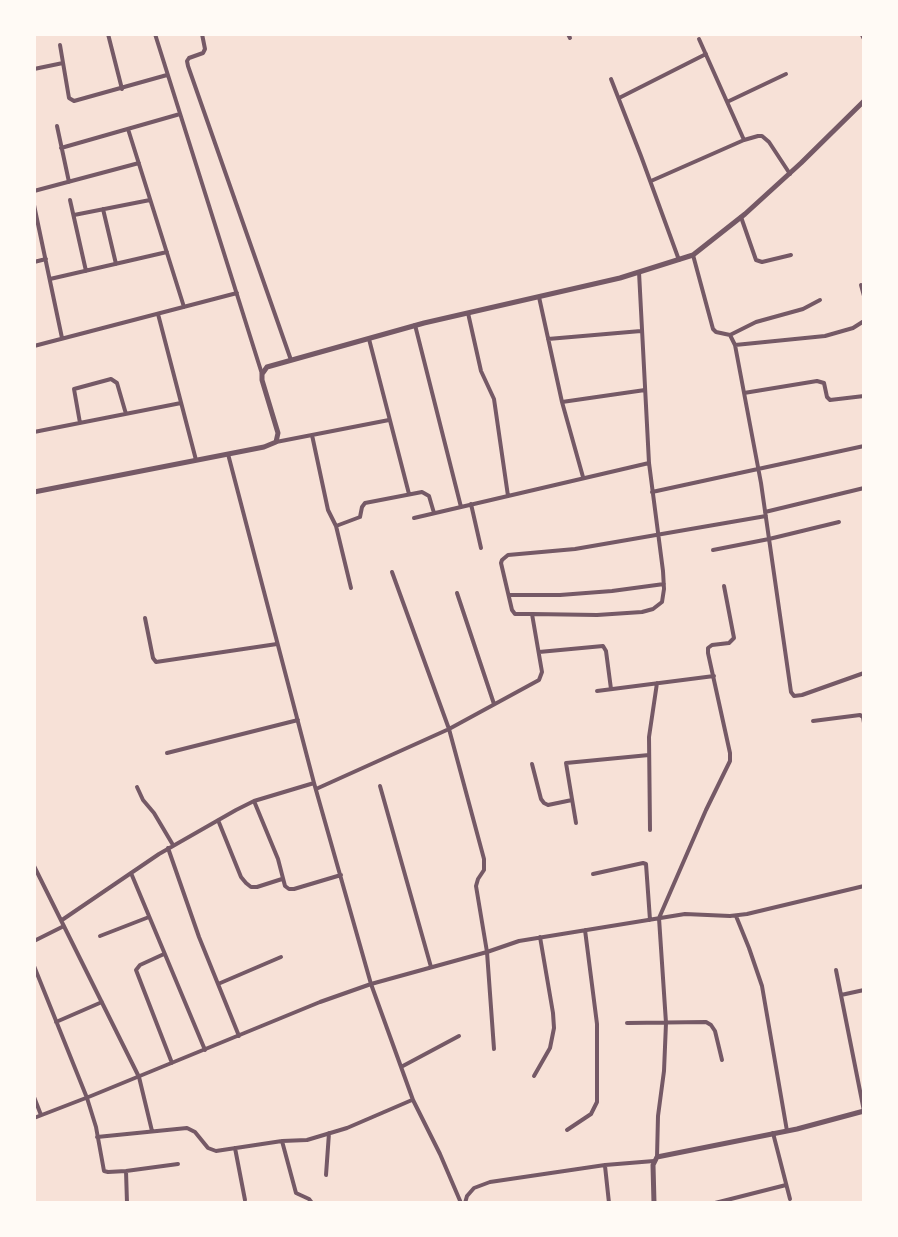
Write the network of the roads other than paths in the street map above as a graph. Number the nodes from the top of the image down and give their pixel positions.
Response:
1 (108, 34) edge
2 (155, 34) edge
3 (202, 34) edge
4 (699, 39) dead end
5 (60, 45) dead end
6 (706, 54) junction
7 (63, 63) junction
8 (34, 69) edge
9 (786, 74) dead end
10 (167, 75) junction
11 (611, 79) dead end
12 (122, 89) junction
13 (618, 98) junction
14 (864, 101) edge
15 (727, 102) junction
16 (180, 114) junction
17 (57, 126) dead end
18 (128, 129) junction
19 (744, 140) junction
20 (61, 148) junction
21 (139, 163) junction
22 (790, 174) junction
23 (651, 181) junction
24 (69, 182) junction
25 (34, 191) edge
26 (70, 200) dead end
27 (150, 200) junction
28 (34, 205) edge
29 (103, 209) junction
30 (74, 215) junction
31 (741, 217) junction
32 (167, 252) junction
33 (693, 255) junction
34 (791, 255) dead end
35 (46, 259) junction
36 (679, 260) junction
37 (34, 262) edge
38 (116, 264) junction
39 (86, 271) junction
40 (639, 272) junction
41 (50, 279) junction
42 (861, 285) dead end
43 (237, 293) junction
44 (864, 296) edge
45 (539, 297) junction
46 (820, 300) dead end
47 (184, 307) junction
48 (468, 313) junction
49 (158, 314) junction
50 (864, 321) edge
51 (415, 325) junction
52 (642, 331) junction
53 (730, 335) junction
54 (62, 338) junction
55 (369, 339) junction
56 (548, 339) junction
57 (735, 345) junction
58 (34, 346) edge
59 (291, 360) junction
60 (262, 374) junction
61 (645, 390) junction
62 (744, 393) junction
63 (864, 396) edge
64 (562, 402) junction
65 (181, 403) junction
66 (126, 414) junction
67 (389, 420) junction
68 (80, 423) junction
69 (34, 432) edge
70 (312, 435) junction
71 (276, 442) junction
72 (864, 446) edge
73 (228, 454) junction
74 (196, 460) junction
75 (649, 463) junction
76 (758, 469) junction
77 (583, 477) junction
78 (864, 488) edge
79 (34, 492) edge
80 (652, 492) junction
81 (409, 494) junction
82 (508, 496) junction
83 (471, 504) junction
84 (461, 507) junction
85 (434, 513) junction
86 (766, 514) junction
87 (414, 518) dead end
88 (839, 522) dead end
89 (336, 526) junction
90 (658, 536) junction
91 (769, 539) junction
92 (481, 548) dead end
93 (713, 550) dead end
94 (392, 572) dead end
95 (664, 584) junction
96 (724, 586) dead end
97 (351, 588) dead end
98 (457, 593) dead end
99 (509, 595) junction
100 (532, 614) junction
101 (145, 618) dead end
102 (277, 644) junction
103 (539, 652) junction
104 (864, 673) edge
105 (714, 676) junction
106 (657, 683) junction
107 (611, 689) junction
108 (597, 691) dead end
109 (494, 704) junction
110 (298, 720) junction
111 (813, 721) dead end
112 (864, 723) edge
113 (449, 729) junction
114 (167, 753) dead end
115 (649, 755) junction
116 (532, 764) dead end
117 (314, 783) junction
118 (380, 786) dead end
119 (137, 787) dead end
120 (316, 789) junction
121 (572, 800) junction
122 (254, 801) junction
123 (218, 820) junction
124 (576, 823) dead end
125 (650, 830) dead end
126 (170, 847) junction
127 (34, 866) edge
128 (131, 873) junction
129 (593, 874) dead end
130 (341, 875) junction
131 (282, 879) junction
132 (864, 886) edge
133 (736, 915) junction
134 (149, 917) junction
135 (659, 918) junction
136 (650, 920) junction
137 (63, 923) junction
138 (585, 930) junction
139 (100, 936) dead end
140 (540, 937) junction
141 (34, 941) edge
142 (487, 952) junction
143 (165, 954) junction
144 (281, 957) dead end
145 (34, 966) edge
146 (431, 967) junction
147 (836, 970) dead end
148 (218, 984) junction
149 (371, 984) junction
150 (864, 990) edge
151 (841, 995) junction
152 (102, 1002) junction
153 (56, 1022) junction
154 (627, 1023) dead end
155 (666, 1023) junction
156 (239, 1036) junction
157 (459, 1036) dead end
158 (494, 1049) dead end
159 (205, 1050) junction
160 (722, 1060) dead end
161 (172, 1063) junction
162 (401, 1067) junction
163 (534, 1076) dead end
164 (139, 1077) junction
165 (34, 1097) edge
166 (87, 1098) junction
167 (413, 1100) junction
168 (864, 1111) edge
169 (41, 1115) junction
170 (34, 1118) edge
171 (567, 1130) dead end
172 (152, 1131) junction
173 (787, 1131) junction
174 (329, 1133) junction
175 (773, 1133) junction
176 (97, 1137) junction
177 (282, 1141) junction
178 (235, 1148) junction
179 (655, 1159) junction
180 (178, 1164) dead end
181 (605, 1165) junction
182 (126, 1171) junction
183 (326, 1175) dead end
184 (786, 1185) junction
185 (790, 1199) dead end
186 (245, 1200) dead end
187 (127, 1203) edge
188 (312, 1203) edge
189 (463, 1203) edge
190 (609, 1203) edge
191 (654, 1203) edge
192 (715, 1203) edge

1 - 12 street
2 - 10 street
3 - 59 street
4 - 6 street
5 - 7 street
6 - 13 street
6 - 15 street
7 - 8 street
7 - 12 street
9 - 15 street
10 - 12 street
10 - 16 street
11 - 13 street
13 - 23 street
14 - 22 street
15 - 19 street
16 - 18 street
16 - 43 street
17 - 20 street
18 - 20 street
18 - 21 street
19 - 22 street
19 - 23 street
20 - 24 street
21 - 24 street
21 - 27 street
22 - 31 street
23 - 36 street
24 - 25 street
26 - 30 street
27 - 29 street
27 - 32 street
28 - 35 street
29 - 30 street
29 - 38 street
30 - 39 street
31 - 33 street
31 - 34 street
32 - 38 street
32 - 47 street
33 - 36 street
33 - 53 street
35 - 37 street
35 - 41 street
36 - 40 street
38 - 39 street
39 - 41 street
40 - 45 street
40 - 52 street
41 - 54 street
42 - 44 street
43 - 47 street
43 - 60 street
45 - 48 street
45 - 56 street
46 - 53 street
47 - 49 street
48 - 51 street
48 - 82 street
49 - 54 street
49 - 65 street
50 - 57 street
51 - 55 street
51 - 84 street
52 - 56 street
52 - 61 street
53 - 57 street
54 - 58 street
55 - 59 street
55 - 67 street
56 - 64 street
57 - 62 street
59 - 60 street
60 - 71 street
61 - 64 street
61 - 75 street
62 - 63 street
62 - 76 street
64 - 77 street
65 - 66 street
65 - 74 street
66 - 68 street
66 - 68 street
67 - 70 street
67 - 81 street
68 - 69 street
70 - 71 street
70 - 89 street
71 - 73 street
72 - 76 street
73 - 74 street
73 - 102 street
74 - 79 street
75 - 77 street
75 - 80 street
76 - 80 street
76 - 86 street
77 - 82 street
78 - 86 street
80 - 90 street
81 - 85 street
81 - 89 street
82 - 83 street
83 - 84 street
83 - 92 street
84 - 85 street
85 - 87 street
86 - 90 street
86 - 91 street
88 - 91 street
89 - 97 street
90 - 95 street
90 - 99 street
91 - 93 street
91 - 104 street
94 - 113 street
95 - 99 street
95 - 100 street
96 - 105 street
98 - 109 street
99 - 100 street
100 - 103 street
101 - 102 street
102 - 110 street
103 - 107 street
103 - 109 street
105 - 106 street
105 - 135 street
106 - 107 street
106 - 115 street
107 - 108 street
109 - 113 street
110 - 114 street
110 - 117 street
111 - 112 street
113 - 120 street
113 - 142 street
115 - 121 street
115 - 125 street
116 - 121 street
117 - 120 street
117 - 122 street
118 - 146 street
119 - 126 street
120 - 130 street
121 - 124 street
122 - 123 street
122 - 131 street
123 - 126 street
123 - 131 street
126 - 128 street
126 - 148 street
127 - 137 street
128 - 134 street
128 - 137 street
129 - 136 street
130 - 131 street
130 - 149 street
132 - 133 street
133 - 135 street
133 - 173 street
134 - 139 street
134 - 143 street
135 - 136 street
135 - 155 street
136 - 138 street
137 - 141 street
137 - 152 street
138 - 140 street
138 - 171 street
140 - 142 street
140 - 163 street
142 - 146 street
142 - 158 street
143 - 159 street
143 - 161 street
144 - 148 street
145 - 153 street
146 - 149 street
147 - 151 street
148 - 156 street
149 - 156 street
149 - 162 street
150 - 151 street
151 - 168 street
152 - 153 street
152 - 164 street
153 - 166 street
154 - 155 street
155 - 160 street
155 - 179 street
156 - 159 street
157 - 162 street
159 - 161 street
161 - 164 street
162 - 167 street
164 - 166 street
164 - 172 street
165 - 169 street
166 - 169 street
166 - 176 street
167 - 174 street
167 - 189 street
168 - 173 street
169 - 170 street
172 - 176 street
172 - 178 street
173 - 175 street
174 - 177 street
174 - 183 street
175 - 179 street
175 - 184 street
176 - 182 street
177 - 178 street
177 - 188 street
178 - 186 street
179 - 181 street
179 - 191 street
180 - 182 street
181 - 189 street
181 - 190 street
182 - 187 street
184 - 185 street
184 - 192 street

